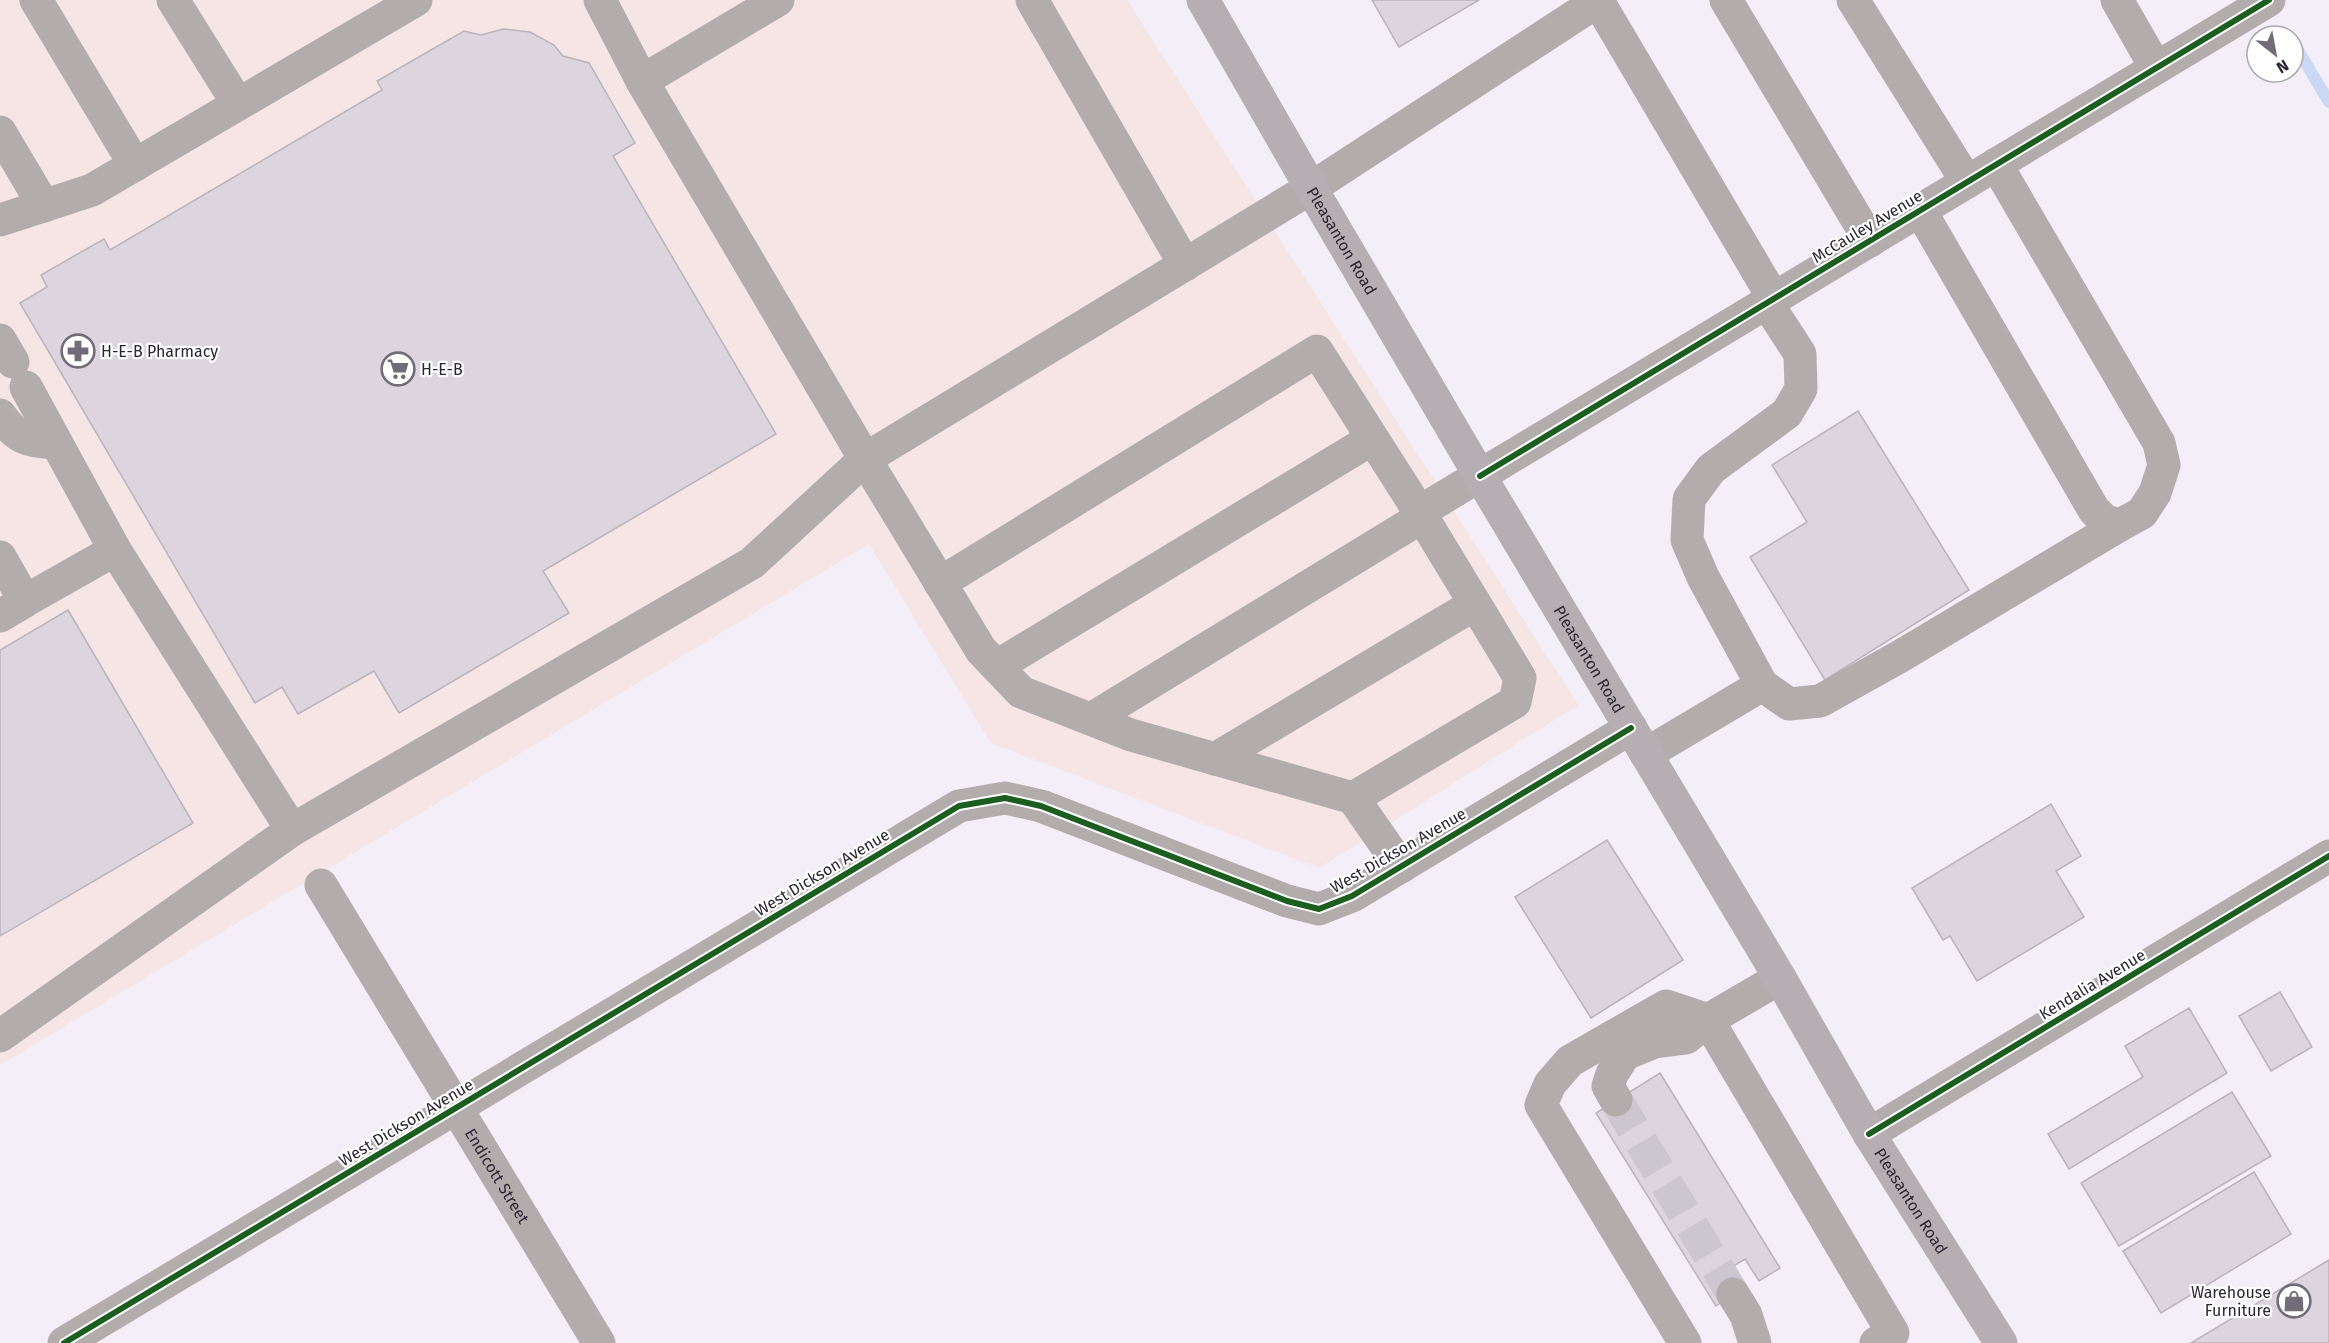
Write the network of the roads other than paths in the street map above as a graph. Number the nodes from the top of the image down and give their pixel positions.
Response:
1 (36, 0) edge
2 (173, 0) edge
3 (416, 0) edge
4 (600, 0) edge
5 (778, 0) edge
6 (1032, 0) edge
7 (1203, 0) edge
8 (1726, 0) edge
9 (1852, 0) edge
10 (2117, 0) edge
11 (2268, 0) edge
12 (1599, 1) edge
13 (2156, 68) junction
14 (642, 81) junction
15 (238, 104) junction
16 (0, 132) edge
17 (1996, 164) junction
18 (135, 165) junction
19 (1967, 182) junction
20 (1311, 188) junction
21 (44, 206) junction
22 (1920, 210) junction
23 (0, 220) edge
24 (1870, 241) junction
25 (1185, 265) junction
26 (1771, 301) junction
27 (13, 363) edge
28 (0, 414) edge
29 (1372, 439) junction
30 (56, 443) junction
31 (865, 459) junction
32 (1480, 476) junction
33 (1420, 512) junction
34 (2120, 525) junction
35 (115, 550) junction
36 (0, 557) edge
37 (940, 583) junction
38 (1475, 604) junction
39 (13, 608) edge
40 (997, 666) junction
41 (1762, 685) junction
42 (1091, 719) junction
43 (1638, 741) junction
44 (1215, 759) junction
45 (1353, 798) junction
46 (292, 830) junction
47 (2329, 856) edge
48 (1401, 867) junction
49 (321, 885) dead end
50 (1780, 978) junction
51 (1708, 1020) junction
52 (0, 1036) edge
53 (1616, 1100) tunnel mouth
54 (455, 1108) junction
55 (1869, 1134) junction
56 (1733, 1294) tunnel mouth
57 (64, 1343) edge
58 (599, 1343) edge
59 (1685, 1343) edge
60 (1755, 1343) edge
61 (1876, 1343) edge
62 (2001, 1343) edge

1 - 18 street
2 - 15 street
3 - 15 street
4 - 14 street
5 - 14 street
6 - 25 street
7 - 20 main road, Pleasanton Road
8 - 24 street
9 - 19 street
10 - 13 street
11 - 13 street, McCauley Avenue
12 - 20 street
12 - 26 street
13 - 17 street, McCauley Avenue
14 - 31 street
15 - 18 street
16 - 21 street
17 - 19 street, McCauley Avenue
17 - 34 street
18 - 21 street
19 - 22 street, McCauley Avenue
20 - 25 street
20 - 32 main road, Pleasanton Road
21 - 23 street
22 - 24 street, McCauley Avenue
22 - 34 street
24 - 26 street, McCauley Avenue
25 - 31 street
26 - 32 street, McCauley Avenue
26 - 41 street
27 - 30 street
28 - 30 street
29 - 33 street
29 - 37 street
29 - 40 street
30 - 35 street
31 - 37 street
31 - 46 street
32 - 33 street, McCauley Avenue
32 - 43 main road, Pleasanton Road
33 - 38 street
33 - 42 street, McCauley Avenue
34 - 41 street
35 - 39 street
35 - 46 street
36 - 39 street
37 - 40 street
38 - 44 street
38 - 45 street
40 - 42 street
41 - 43 street, West Dickson Avenue
42 - 44 street
43 - 48 street, West Dickson Avenue
43 - 50 main road, Pleasanton Road
44 - 45 street
45 - 48 street
46 - 52 street
47 - 55 street, Kendalia Avenue
48 - 54 street, West Dickson Avenue
49 - 54 street, Endicott Street
50 - 51 street
50 - 55 main road, Pleasanton Road
51 - 53 street
51 - 59 street
51 - 61 street
54 - 57 street, West Dickson Avenue
54 - 58 street, Endicott Street
55 - 62 main road, Pleasanton Road
56 - 60 street

